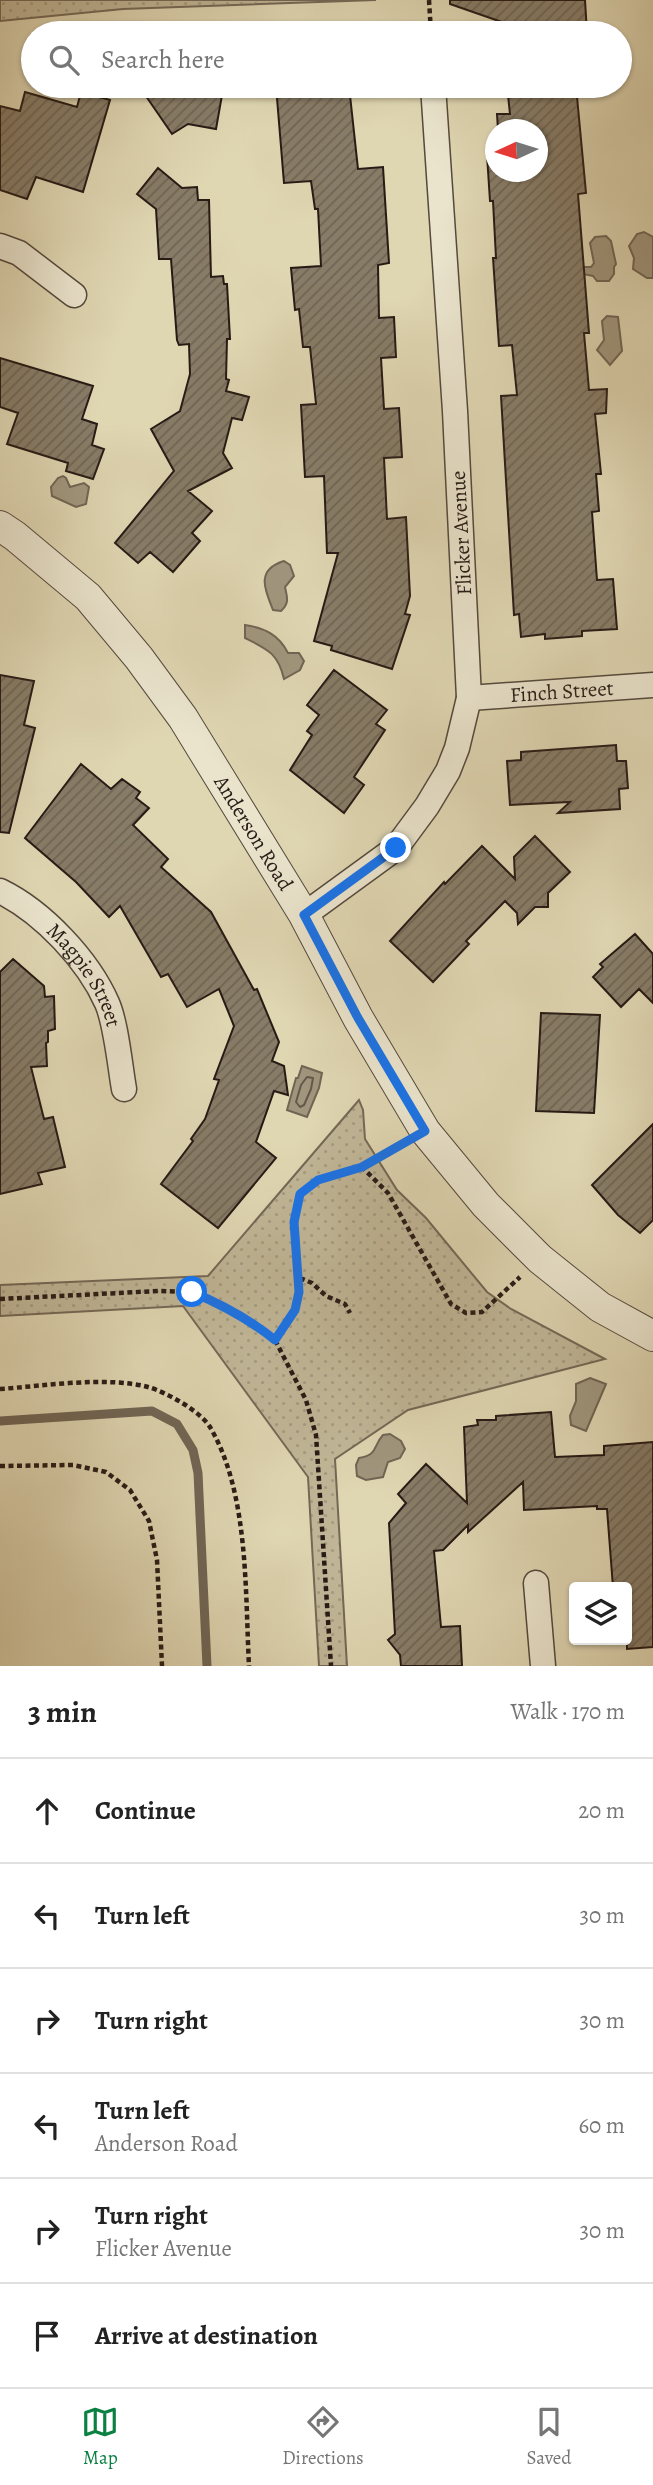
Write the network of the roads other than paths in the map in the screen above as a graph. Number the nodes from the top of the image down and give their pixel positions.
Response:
1 (434, 98) edge
2 (0, 246) edge
3 (74, 295) dead end
4 (0, 526) edge
5 (653, 685) edge
6 (468, 698) junction
7 (0, 891) edge
8 (304, 915) junction
9 (124, 1089) dead end
10 (653, 1336) edge
11 (536, 1583) dead end
12 (543, 1666) edge

1 - 6 street, Flicker Avenue
2 - 3 street
4 - 8 street, Anderson Road
5 - 6 street, Finch Street
6 - 8 street, Flicker Avenue
7 - 9 street, Magpie Street
8 - 10 street, Anderson Road
11 - 12 street

